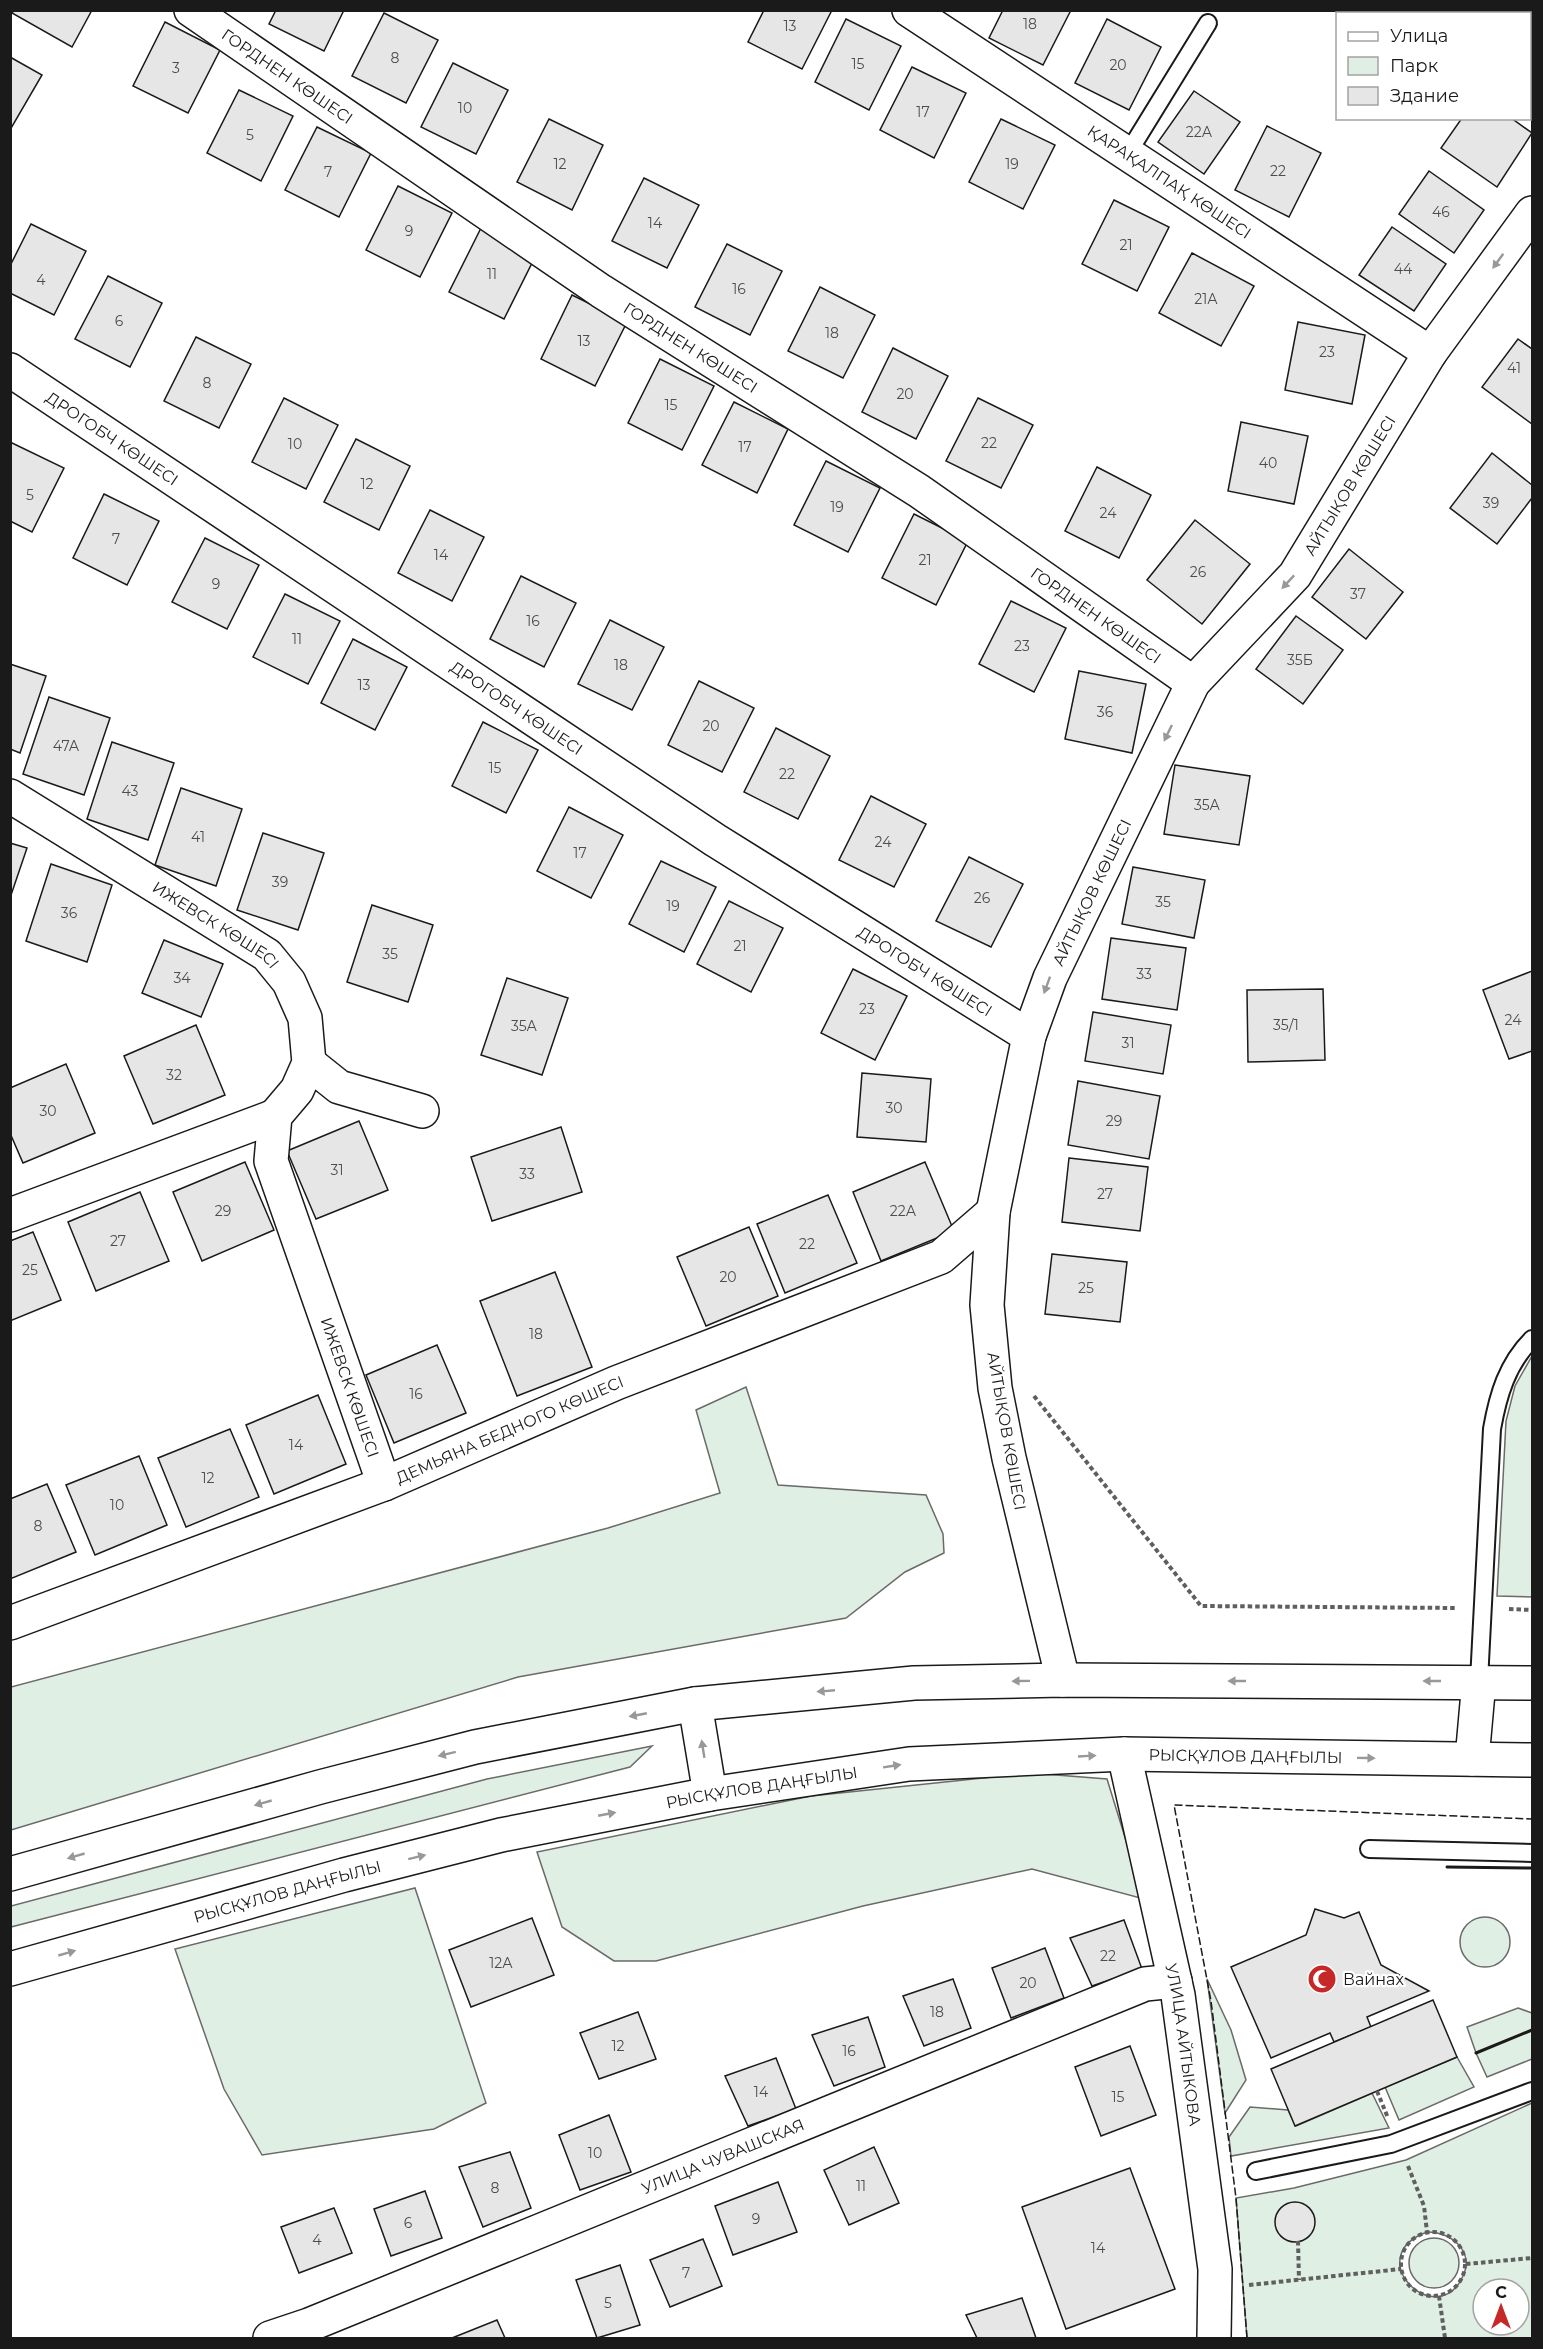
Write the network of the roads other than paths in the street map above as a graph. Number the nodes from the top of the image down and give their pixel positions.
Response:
1 (191, 10) edge
2 (909, 10) edge
3 (1208, 23) dead end
4 (1128, 153) junction
5 (1533, 213) edge
6 (1430, 353) junction
7 (10, 370) edge
8 (1193, 683) junction
9 (10, 796) edge
10 (1029, 1036) junction
11 (309, 1063) junction
12 (422, 1111) dead end
13 (275, 1116) junction
14 (993, 1212) junction
15 (10, 1215) edge
16 (1533, 1339) edge
17 (384, 1484) junction
18 (10, 1623) edge
19 (1063, 1680) junction
20 (1479, 1681) junction
21 (1533, 1683) edge
22 (695, 1704) junction
23 (1124, 1754) junction
24 (1472, 1760) junction
25 (1533, 1760) edge
26 (710, 1794) junction
27 (1369, 1849) dead end
28 (1533, 1853) edge
29 (10, 1874) edge
30 (10, 1969) edge
31 (1175, 1981) junction
32 (1533, 2091) edge
33 (1256, 2171) dead end
34 (270, 2338) edge
35 (1214, 2338) edge

1 - 8 street, ГОРДНЕН КӨШЕСІ
2 - 4 street, ҚАРАҚАЛПАҚ КӨШЕСІ
3 - 4 lane
4 - 6 street, ҚАРАҚАЛПАҚ КӨШЕСІ
5 -> 6 street, АЙТЫҚОВ КӨШЕСІ
6 -> 8 street, АЙТЫҚОВ КӨШЕСІ
7 - 10 street, ДРОГОБЧ КӨШЕСІ
8 -> 10 street, АЙТЫҚОВ КӨШЕСІ
9 - 11 street, ИЖЕВСК КӨШЕСІ
10 - 14 street, АЙТЫҚОВ КӨШЕСІ
11 - 12 street
11 - 13 street, ИЖЕВСК КӨШЕСІ
13 - 15 street, ИЖЕВСК КӨШЕСІ
13 - 17 street, ИЖЕВСК КӨШЕСІ
14 - 17 street, ДЕМЬЯНА БЕДНОГО КӨШЕСІ
14 - 19 street, АЙТЫҚОВ КӨШЕСІ
16 - 20 lane
17 - 18 street, ДЕМЬЯНА БЕДНОГО КӨШЕСІ
20 -> 19 street
19 -> 22 street
20 - 21 street
20 - 24 street
26 -> 22 street
22 -> 29 street
23 -> 24 street, РЫСҚҰЛОВ ДАҢҒЫЛЫ
26 -> 23 street, РЫСҚҰЛОВ ДАҢҒЫЛЫ
23 - 31 street, УЛИЦА АЙТЫКОВА
24 - 25 street, РЫСҚҰЛОВ ДАҢҒЫЛЫ
30 -> 26 street, РЫСҚҰЛОВ ДАҢҒЫЛЫ
27 - 28 lane
31 - 34 street, УЛИЦА ЧУВАШСКАЯ
31 - 35 street, УЛИЦА АЙТЫКОВА
32 - 33 lane

